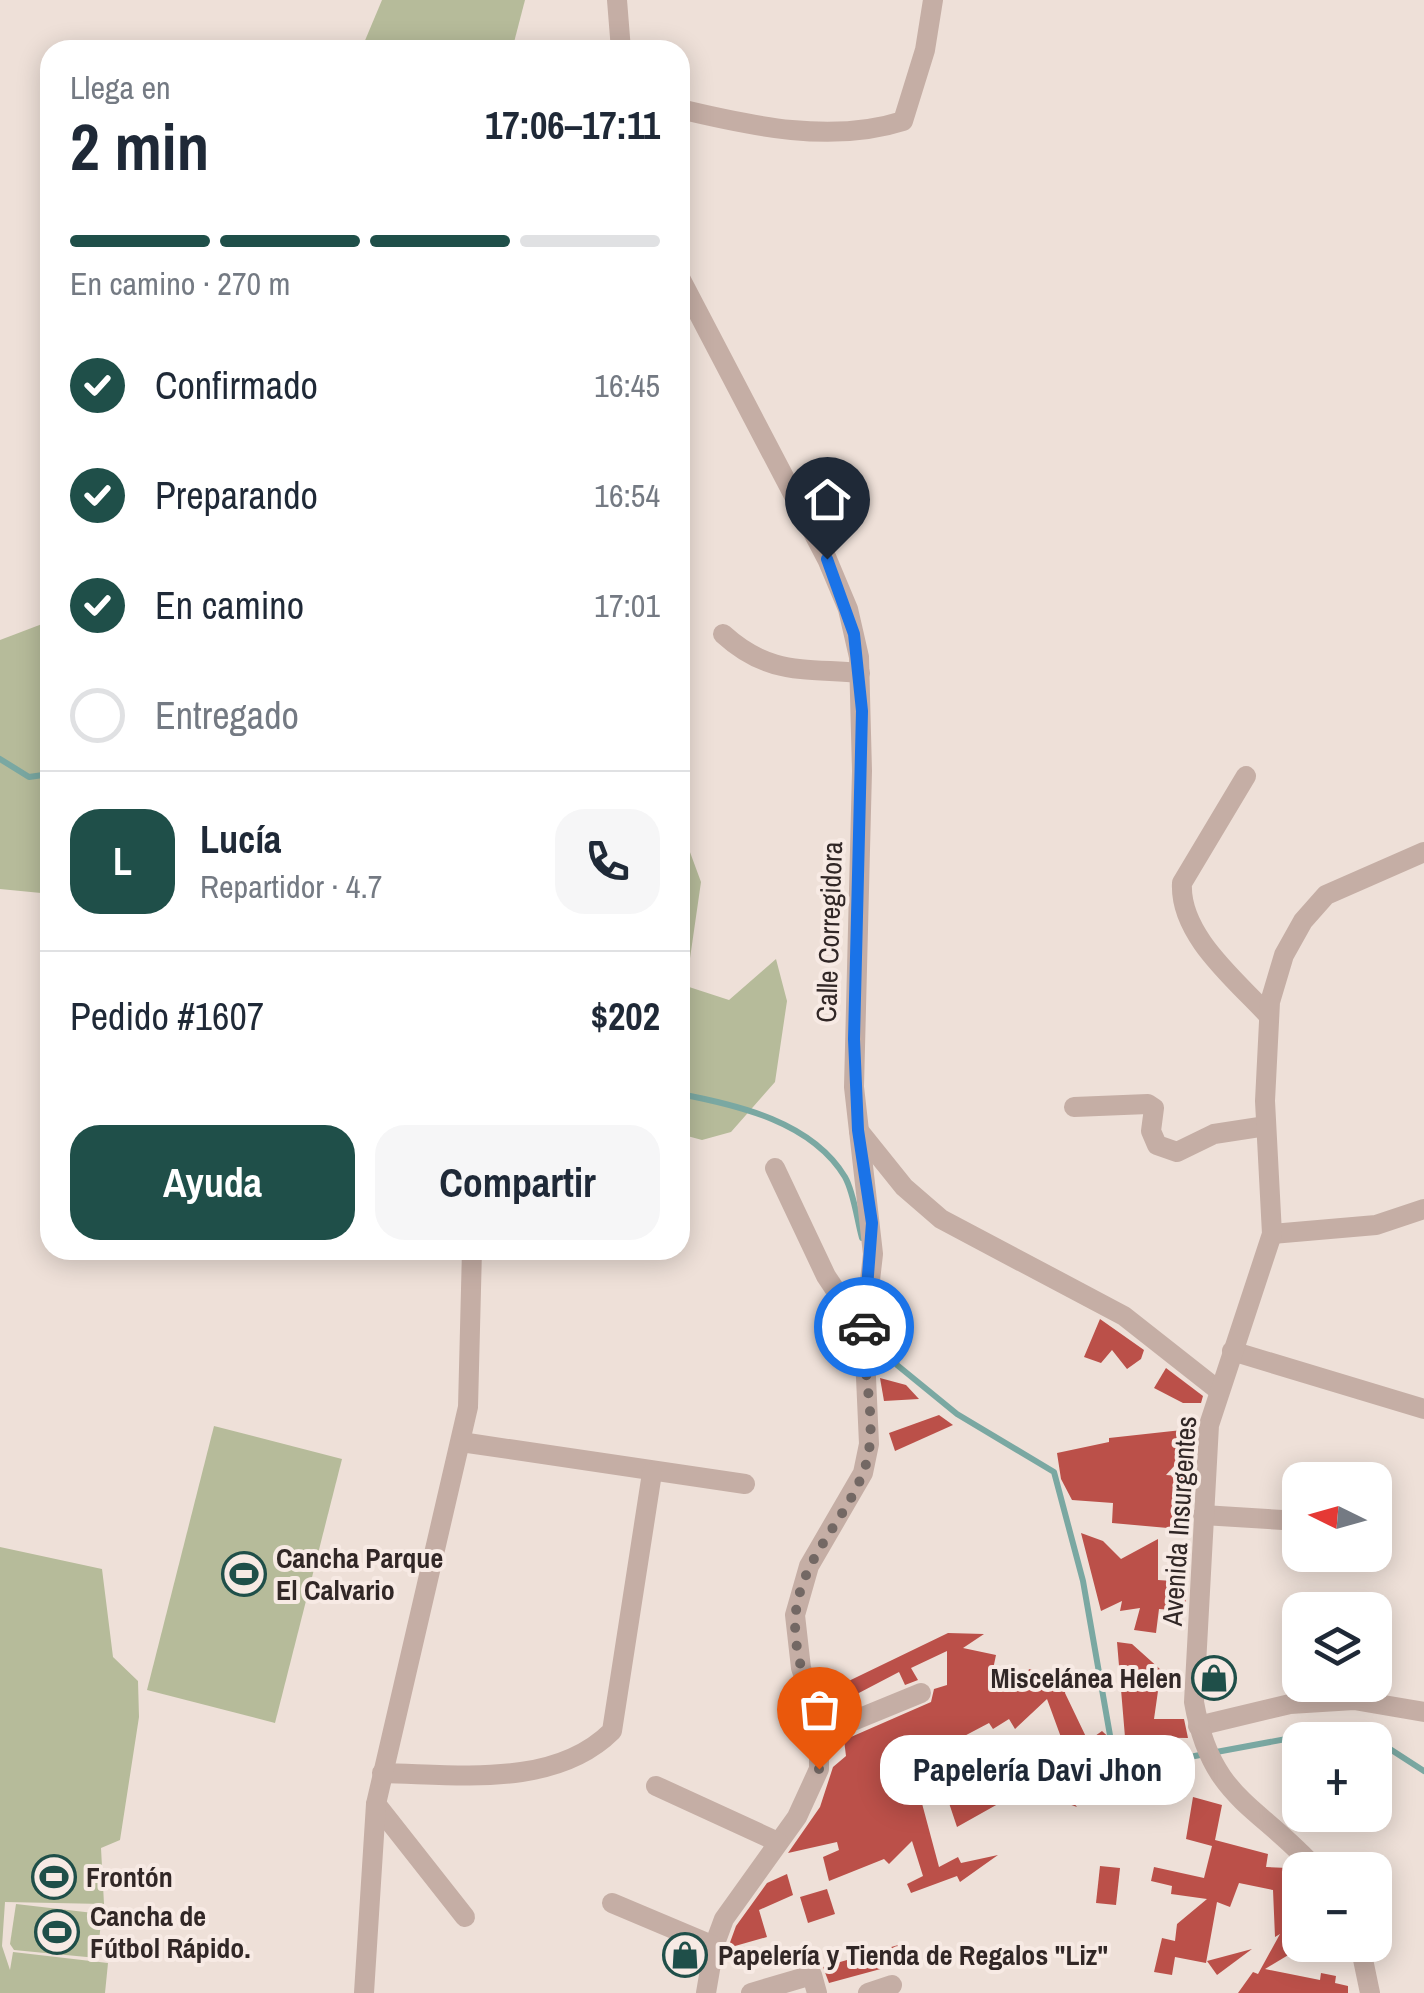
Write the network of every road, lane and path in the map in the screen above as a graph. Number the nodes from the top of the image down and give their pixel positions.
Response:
1 (617, 0) edge
2 (934, 0) edge
3 (619, 40) edge
4 (690, 111) edge
5 (690, 297) edge
6 (723, 634) dead end
7 (860, 673) junction
8 (1246, 776) dead end
9 (1424, 852) edge
10 (1268, 1015) junction
11 (1074, 1107) dead end
12 (1266, 1126) junction
13 (858, 1130) junction
14 (775, 1168) dead end
15 (1424, 1209) edge
16 (1272, 1234) junction
17 (472, 1260) edge
18 (864, 1333) junction
19 (1232, 1351) junction
20 (1218, 1390) junction
21 (1424, 1409) edge
22 (462, 1442) junction
23 (652, 1473) junction
24 (745, 1484) dead end
25 (1203, 1515) junction
26 (1282, 1520) edge
27 (921, 1693) dead end
28 (1424, 1712) edge
29 (821, 1734) junction
30 (1199, 1734) junction
31 (382, 1773) junction
32 (656, 1786) dead end
33 (376, 1804) junction
34 (778, 1842) junction
35 (1298, 1852) edge
36 (612, 1903) dead end
37 (465, 1918) dead end
38 (714, 1946) junction
39 (1364, 1962) edge
40 (892, 1985) dead end
41 (364, 1993) edge
42 (706, 1993) edge
43 (751, 1993) edge
44 (817, 1993) edge
45 (868, 1993) edge
46 (1370, 1993) edge

1 - 3 street
2 - 4 street
5 - 7 street, Calle Corregidora
6 - 7 street
7 - 13 street, Calle Corregidora
8 - 10 street
9 - 10 street, Avenida Insurgentes
10 - 12 street, Avenida Insurgentes
11 - 12 street
12 - 16 street, Avenida Insurgentes
13 - 18 street, Calle Corregidora
13 - 20 street
14 - 18 street
15 - 16 street
16 - 19 street, Avenida Insurgentes
17 - 22 street
18 - 29 street, Calle Corregidora
19 - 20 street, Avenida Insurgentes
19 - 21 street
20 - 25 street, Avenida Insurgentes
22 - 23 street
22 - 31 street
23 - 24 street
23 - 31 street
25 - 26 street
25 - 30 street, Avenida Insurgentes
27 - 29 street
28 - 30 street
29 - 34 street, Calle Corregidora
30 - 35 street
31 - 33 street
32 - 34 street
33 - 37 street
33 - 41 street
34 - 38 street, Calle Corregidora
36 - 38 street
38 - 42 street, Calle Corregidora
39 - 46 street
40 - 45 street
43 - 44 street

